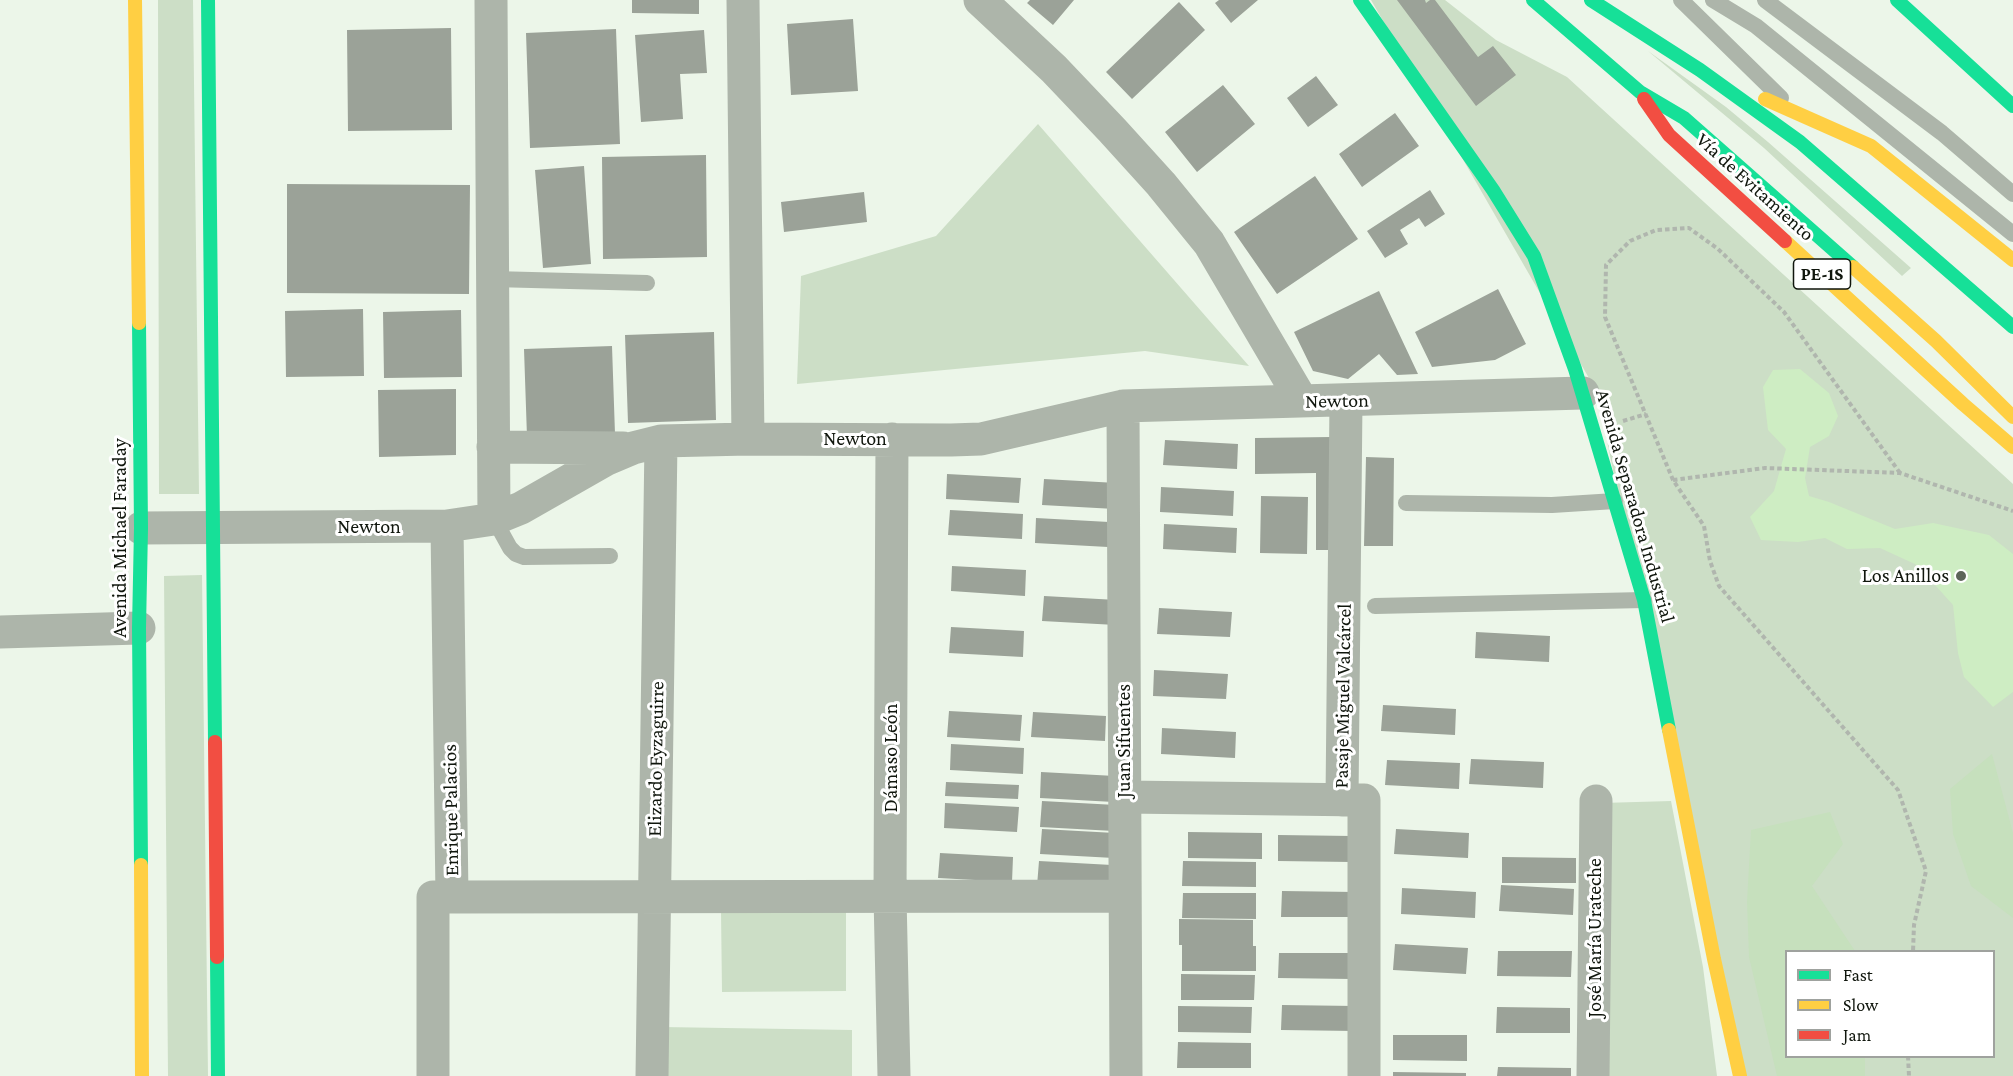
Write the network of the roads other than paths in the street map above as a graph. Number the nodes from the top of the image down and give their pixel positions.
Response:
1 (135, 0) edge
2 (208, 0) edge
3 (491, 0) edge
4 (743, 0) edge
5 (980, 0) edge
6 (1360, 0) edge
7 (1533, 0) edge
8 (1591, 0) edge
9 (1681, 0) edge
10 (1713, 0) edge
11 (1765, 0) edge
12 (1897, 0) edge
13 (1700, 70) junction
14 (1640, 92) junction
15 (2013, 106) edge
16 (1798, 114) junction
17 (2013, 194) edge
18 (2013, 234) edge
19 (2013, 260) edge
20 (493, 279) junction
21 (647, 283) dead end
22 (2013, 327) edge
23 (1583, 393) junction
24 (1302, 401) junction
25 (1346, 401) junction
26 (1123, 406) junction
27 (2013, 417) edge
28 (748, 439) junction
29 (892, 439) junction
30 (647, 445) junction
31 (493, 447) junction
32 (2013, 447) edge
33 (1615, 501) junction
34 (1406, 503) dead end
35 (494, 519) junction
36 (447, 526) junction
37 (141, 528) junction
38 (213, 528) junction
39 (610, 556) dead end
40 (1644, 600) junction
41 (1375, 606) dead end
42 (139, 628) junction
43 (0, 632) edge
44 (1125, 797) junction
45 (1342, 800) junction
46 (1596, 801) dead end
47 (890, 896) junction
48 (1125, 896) junction
49 (452, 897) junction
50 (654, 897) junction
51 (142, 1076) edge
52 (218, 1076) edge
53 (433, 1076) edge
54 (652, 1076) edge
55 (894, 1076) edge
56 (1126, 1076) edge
57 (1364, 1076) edge
58 (1593, 1076) edge
59 (1740, 1076) edge

1 - 37 main road, Avenida Michael Faraday
2 - 38 main road
3 - 20 street
4 - 28 street
5 - 24 street
6 - 23 main road, Avenida Separadora Industrial
7 - 14 main road, Vía de Evitamiento / PE-1S
8 - 13 main road
9 - 16 lane
10 - 18 lane
11 - 17 lane
12 - 15 main road
13 - 16 main road
13 - 22 main road
14 - 27 main road, Vía de Evitamiento / PE-1S
14 - 32 main road, Vía de Evitamiento / PE-1S
16 - 19 main road
20 - 21 lane
20 - 31 street
23 - 25 street, Newton
23 - 33 main road, Avenida Separadora Industrial
24 - 25 street, Newton
24 - 26 street, Newton
25 - 45 street, Pasaje Miguel Valcárcel
26 - 29 street, Newton
26 - 44 street, Juan Sifuentes
28 - 29 street, Newton
28 - 30 street, Newton
29 - 47 street, Dámaso León
30 - 31 street
30 - 35 street, Newton
30 - 50 street, Elizardo Eyzaguirre
31 - 35 street
33 - 34 lane
33 - 40 main road, Avenida Separadora Industrial
35 - 36 street, Newton
35 - 39 lane
36 - 38 street, Newton
36 - 49 street, Enrique Palacios
37 - 38 street, Newton
37 - 42 main road, Avenida Michael Faraday
38 - 52 main road
40 - 41 lane
40 - 59 main road, Avenida Separadora Industrial
42 - 43 street
42 - 51 main road, Avenida Michael Faraday
44 - 45 street
44 - 48 street, Juan Sifuentes
45 - 57 street, Pasaje Miguel Valcárcel
46 - 58 street, José María Urateche
47 - 48 street
47 - 50 street
47 - 55 street, Dámaso León
48 - 56 street, Juan Sifuentes
49 - 50 street
49 - 53 street, Enrique Palacios
50 - 54 street, Elizardo Eyzaguirre

